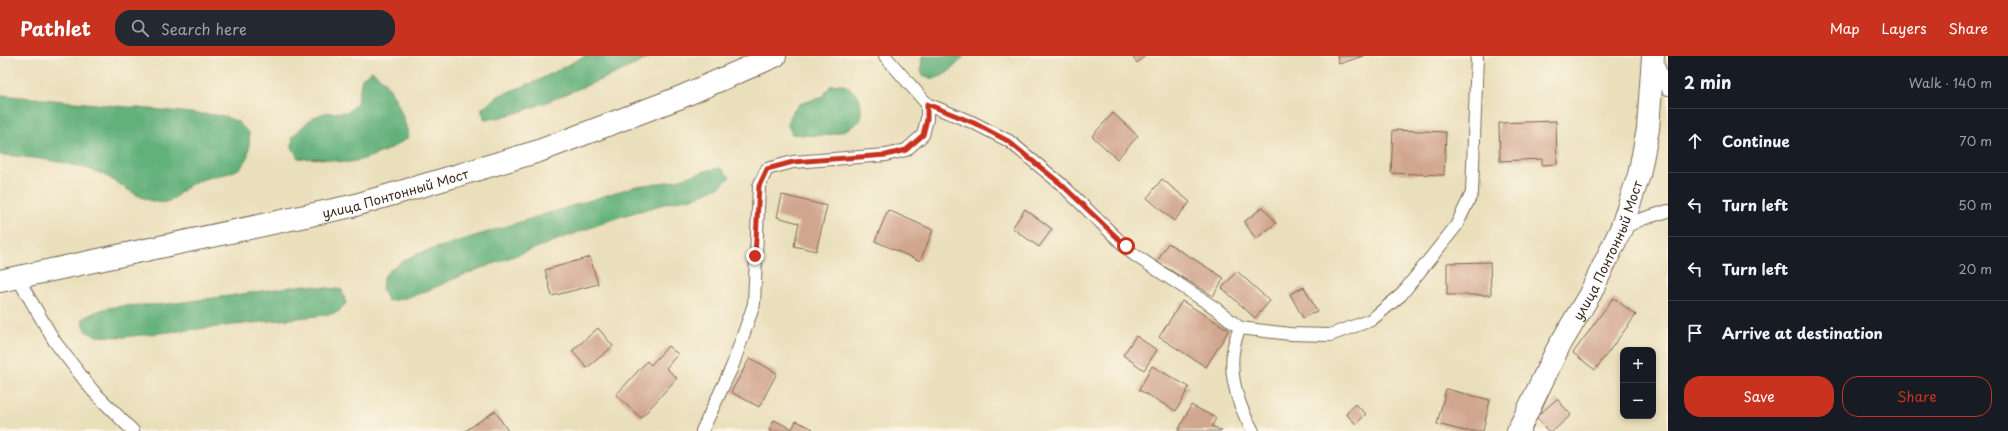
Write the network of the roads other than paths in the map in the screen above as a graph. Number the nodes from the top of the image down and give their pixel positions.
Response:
1 (775, 56) edge
2 (885, 56) edge
3 (1477, 56) edge
4 (1654, 56) edge
5 (1668, 88) edge
6 (927, 104) junction
7 (1668, 211) edge
8 (1621, 229) junction
9 (9, 279) edge
10 (1240, 328) junction
11 (133, 431) edge
12 (702, 431) edge
13 (1254, 431) edge
14 (1518, 431) edge

1 - 9 street, улица Понтонный Мост
2 - 6 lane
3 - 10 lane
4 - 5 lane
4 - 8 street, улица Понтонный Мост
6 - 10 lane
6 - 12 lane
7 - 8 lane
8 - 14 street, улица Понтонный Мост
9 - 11 lane
10 - 13 lane

